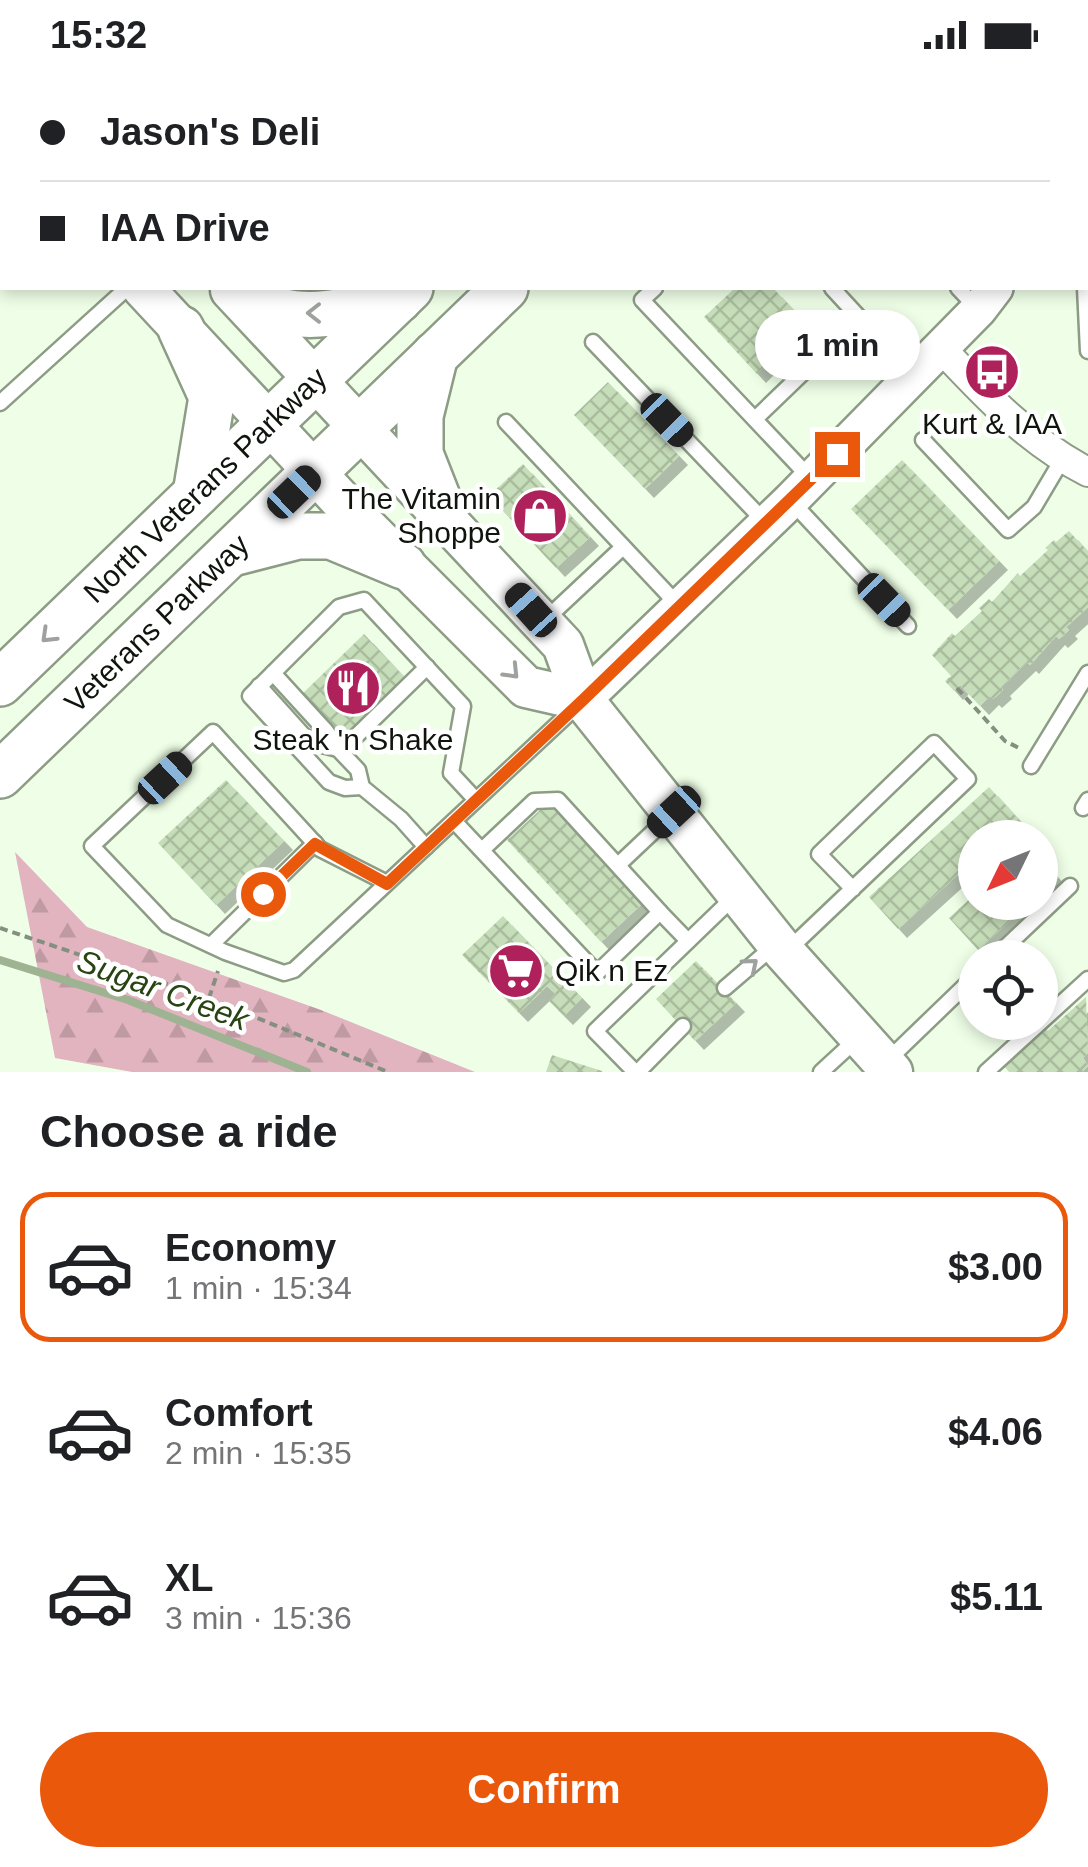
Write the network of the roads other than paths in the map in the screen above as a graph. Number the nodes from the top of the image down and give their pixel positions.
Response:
1 (125, 290) edge
2 (145, 290) edge
3 (233, 290) edge
4 (235, 290) edge
5 (503, 290) edge
6 (652, 290) edge
7 (834, 290) edge
8 (1086, 290) edge
9 (404, 293) edge
10 (977, 295) edge
11 (860, 318) junction
12 (181, 329) junction
13 (593, 342) dead end
14 (941, 348) junction
15 (1088, 351) edge
16 (435, 355) junction
17 (913, 376) junction
18 (315, 379) junction
19 (0, 403) edge
20 (754, 419) junction
21 (269, 422) junction
22 (506, 422) dead end
23 (360, 428) junction
24 (923, 440) dead end
25 (1063, 458) junction
26 (314, 472) junction
27 (1088, 472) edge
28 (196, 494) junction
29 (790, 501) junction
30 (444, 515) junction
31 (623, 547) junction
32 (230, 553) junction
33 (404, 566) junction
34 (679, 607) junction
35 (543, 622) junction
36 (908, 626) dead end
37 (427, 668) junction
38 (273, 673) junction
39 (1088, 673) edge
40 (0, 683) edge
41 (254, 691) junction
42 (583, 700) junction
43 (338, 750) junction
44 (1034, 762) road end
45 (0, 775) edge
46 (362, 787) junction
47 (476, 800) junction
48 (674, 812) junction
49 (454, 821) junction
50 (315, 844) junction
51 (426, 847) junction
52 (482, 850) junction
53 (618, 865) junction
54 (387, 884) junction
55 (1070, 886) dead end
56 (853, 889) junction
57 (737, 894) junction
58 (660, 912) junction
59 (1013, 940) edge
60 (688, 941) junction
61 (781, 948) junction
62 (218, 949) junction
63 (1088, 979) edge
64 (724, 988) dead end
65 (958, 990) edge
66 (683, 1026) dead end
67 (878, 1058) edge
68 (636, 1072) edge
69 (822, 1072) edge
70 (986, 1072) edge

1 - 19 lane
2 - 12 main road
3 - 18 main road
9 -> 4 highway
5 - 16 highway
6 - 20 lane
7 - 11 lane
8 - 15 lane
9 - 18 highway, North Veterans Parkway
10 - 14 street
11 - 17 lane
11 - 20 lane
12 - 21 main road
12 - 28 highway
13 - 29 lane
14 - 17 street
14 - 25 street
16 - 23 highway
16 - 30 highway
17 - 29 street
18 - 21 highway, North Veterans Parkway
18 - 23 main road
20 - 29 lane
21 - 26 main road
21 - 28 highway, North Veterans Parkway
22 - 31 lane
23 - 26 highway
23 - 30 main road
24 - 25 lane
25 - 27 street
26 - 32 highway, Veterans Parkway
26 - 33 main road
28 -> 40 highway, North Veterans Parkway
29 - 34 street
29 - 36 lane
30 - 35 main road
31 - 34 lane
31 - 35 lane
32 - 33 highway
32 - 45 highway, Veterans Parkway
33 -> 42 main road
34 - 42 street
35 - 42 main road
37 - 38 lane
37 - 43 lane
37 - 47 lane
38 - 41 lane
38 - 43 lane
39 - 44 lane
41 - 43 lane
41 - 46 lane
42 - 47 lane
42 - 48 main road
43 - 46 lane
46 - 51 lane
47 - 49 lane
48 - 53 lane
48 - 57 main road
49 - 51 lane
49 - 52 lane
50 - 54 lane
50 - 62 lane
50 - 62 lane
51 - 54 lane
52 - 53 lane
52 - 58 lane
53 - 58 lane
54 - 62 lane
55 - 59 lane
56 - 56 lane
56 - 61 lane
57 - 60 lane
57 - 61 main road
58 - 60 lane
60 - 68 lane
64 -> 61 lane
61 - 67 main road
63 - 70 lane
65 - 67 lane
66 - 68 lane
67 - 69 lane

